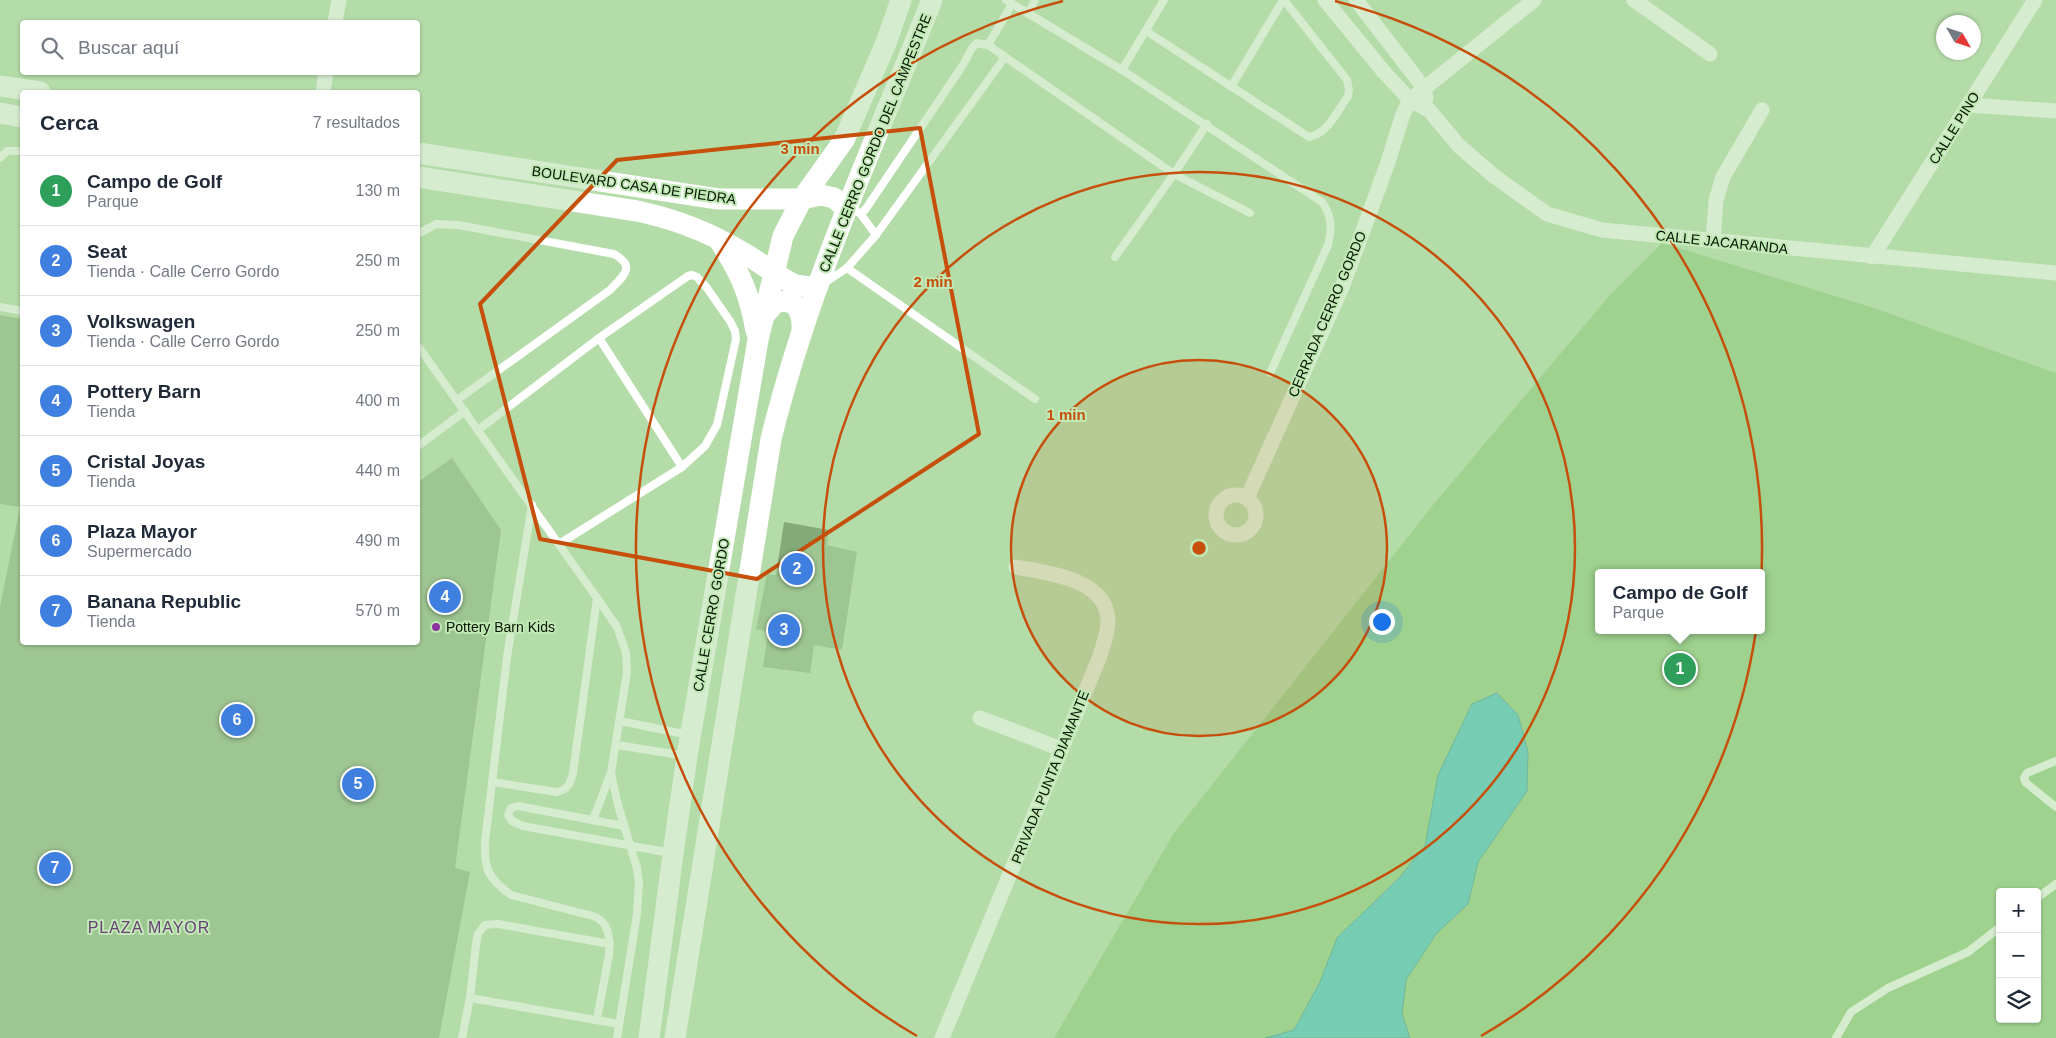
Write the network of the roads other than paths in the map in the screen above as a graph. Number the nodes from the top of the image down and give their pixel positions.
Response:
1 (338, 0) edge
2 (901, 0) edge
3 (932, 0) edge
4 (1035, 0) edge
5 (1164, 0) edge
6 (1283, 0) edge
7 (1325, 0) edge
8 (1356, 0) edge
9 (1534, 0) edge
10 (1634, 0) edge
11 (2035, 0) edge
12 (1009, 2) edge
13 (1028, 14) junction
14 (335, 20) edge
15 (1146, 31) junction
16 (988, 45) junction
17 (1710, 54) dead end
18 (1005, 57) junction
19 (1122, 70) junction
20 (326, 75) edge
21 (0, 86) edge
22 (1231, 86) junction
23 (1424, 88) junction
24 (27, 90) edge
25 (323, 90) edge
26 (1410, 100) junction
27 (1969, 105) junction
28 (1429, 110) junction
29 (1762, 110) dead end
30 (2056, 111) edge
31 (0, 113) edge
32 (20, 117) edge
33 (1207, 124) junction
34 (20, 151) edge
35 (420, 153) edge
36 (0, 158) edge
37 (1174, 174) junction
38 (420, 177) edge
39 (802, 199) junction
40 (854, 211) junction
41 (1250, 213) dead end
42 (420, 233) edge
43 (876, 234) junction
44 (717, 238) junction
45 (1713, 241) junction
46 (1115, 257) dead end
47 (1872, 257) junction
48 (847, 268) junction
49 (775, 272) junction
50 (2056, 273) edge
51 (818, 286) junction
52 (0, 307) edge
53 (20, 311) edge
54 (764, 317) junction
55 (802, 332) junction
56 (598, 338) junction
57 (758, 340) junction
58 (420, 349) edge
59 (1270, 373) dead end
60 (1034, 399) dead end
61 (457, 400) junction
62 (465, 411) junction
63 (478, 430) junction
64 (420, 445) edge
65 (682, 468) junction
66 (1247, 498) dead end
67 (532, 505) junction
68 (559, 544) junction
69 (1016, 567) dead end
70 (597, 598) junction
71 (980, 718) dead end
72 (620, 721) junction
73 (616, 745) junction
74 (689, 746) junction
75 (1061, 749) junction
76 (2056, 761) edge
77 (611, 773) junction
78 (492, 782) junction
79 (2056, 807) edge
80 (593, 820) junction
81 (624, 826) junction
82 (631, 845) junction
83 (673, 854) junction
84 (2056, 884) edge
85 (2041, 895) edge
86 (1996, 930) edge
87 (610, 944) junction
88 (470, 998) junction
89 (597, 1019) junction
90 (619, 1024) junction
91 (462, 1038) edge
92 (617, 1038) edge
93 (650, 1038) edge
94 (676, 1038) edge
95 (942, 1038) edge
96 (1836, 1038) edge

1 - 14 street
2 - 39 main road, CALLE CERRO GORDO DEL CAMPESTRE
3 - 40 main road, CALLE CERRO GORDO DEL CAMPESTRE
4 - 13 lane
5 - 15 lane
6 - 22 lane
6 - 22 lane
7 - 26 street, CALLE JACARANDA
8 - 23 street, CALLE JACARANDA
9 - 23 street
10 - 17 street
11 - 27 street, CALLE PINO
12 - 13 lane
12 - 16 lane
13 - 19 lane
15 - 19 lane
15 - 22 lane
16 - 18 lane
16 - 40 lane
18 - 37 lane
18 - 43 lane
19 - 33 lane
20 - 25 street
21 - 24 main road
23 - 26 street
23 - 28 street, CALLE JACARANDA
26 - 28 street, CALLE JACARANDA
26 - 66 street, CERRADA CERRO GORDO
27 - 30 street
27 - 47 street, CALLE PINO
28 - 45 street, CALLE JACARANDA
29 - 45 street
31 - 32 main road
33 - 37 lane
33 - 59 lane
34 - 36 lane
35 - 39 main road, BOULEVARD CASA DE PIEDRA
37 - 41 lane
37 - 46 lane
38 - 44 main road, BOULEVARD CASA DE PIEDRA
39 - 40 main road, BOULEVARD CASA DE PIEDRA
39 - 49 main road, CALLE CERRO GORDO
40 - 43 lane
40 - 51 main road, CALLE CERRO GORDO DEL CAMPESTRE
42 - 61 lane
43 - 48 lane
44 - 49 main road, BOULEVARD CASA DE PIEDRA
44 - 57 main road
45 - 47 street, CALLE JACARANDA
47 - 50 street, CALLE JACARANDA
48 - 51 lane
48 - 60 lane
49 - 51 main road, BOULEVARD CASA DE PIEDRA
49 - 54 main road, CALLE CERRO GORDO
51 - 55 main road
52 - 53 lane
54 - 55 main road
54 - 57 main road, CALLE CERRO GORDO
55 - 94 main road
56 - 63 lane
56 - 65 lane
56 - 65 lane
57 - 74 main road, CALLE CERRO GORDO
58 - 61 lane
61 - 62 lane
62 - 63 lane
62 - 64 lane
63 - 67 lane
65 - 68 lane
67 - 68 lane
67 - 78 lane
68 - 70 lane
69 - 75 street, PRIVADA PUNTA DIAMANTE
70 - 72 lane
70 - 78 lane
71 - 75 street
72 - 73 lane
72 - 74 lane
73 - 74 lane
73 - 77 lane
74 - 83 main road, CALLE CERRO GORDO
75 - 95 street, PRIVADA PUNTA DIAMANTE
76 - 79 lane
77 - 80 lane
77 - 81 lane
78 - 87 lane
80 - 81 lane
80 - 82 lane
81 - 82 lane
82 - 83 lane
82 - 90 lane
83 - 93 main road, CALLE CERRO GORDO
84 - 85 lane
86 - 96 lane
87 - 88 lane
87 - 89 lane
88 - 89 lane
88 - 91 lane
89 - 90 lane
90 - 92 lane

